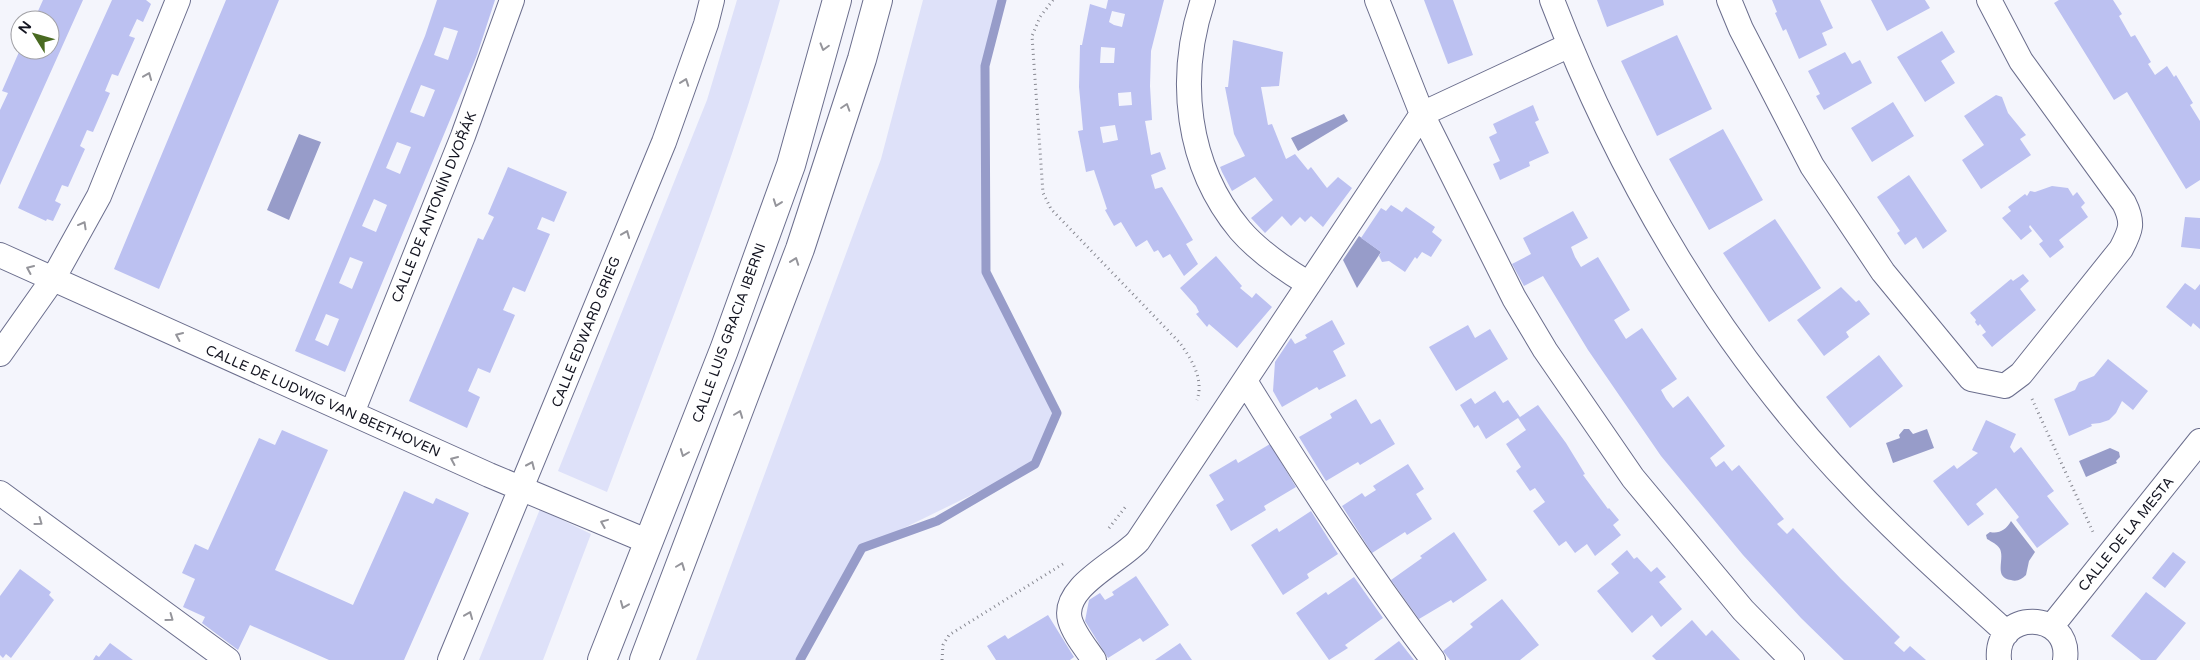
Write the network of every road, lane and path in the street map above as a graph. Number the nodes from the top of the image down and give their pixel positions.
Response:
1 (178, 0) edge
2 (512, 0) edge
3 (712, 0) edge
4 (837, 0) edge
5 (878, 0) edge
6 (1053, 0) edge
7 (1203, 0) edge
8 (1377, 0) edge
9 (1552, 0) edge
10 (1729, 0) edge
11 (1989, 0) edge
12 (1570, 45) junction
13 (1422, 114) junction
14 (0, 255) edge
15 (53, 279) junction
16 (1308, 284) junction
17 (0, 354) edge
18 (2021, 374) junction
19 (1245, 382) junction
20 (1196, 404) dead end
21 (352, 413) junction
22 (2200, 440) edge
23 (521, 489) junction
24 (0, 493) edge
25 (1131, 499) dead end
26 (1108, 530) dead end
27 (649, 542) junction
28 (1071, 559) dead end
29 (2105, 560) junction
30 (2051, 627) junction
31 (2007, 633) junction
32 (228, 660) edge
33 (450, 660) edge
34 (602, 660) edge
35 (644, 660) edge
36 (942, 660) edge
37 (1094, 660) edge
38 (1433, 660) edge
39 (1792, 660) edge
40 (2000, 660) edge
41 (2065, 660) edge

15 -> 1 street
2 - 21 street, CALLE DE ANTONÍN DVOŘÁK
23 -> 3 street, CALLE EDWARD GRIEG
4 -> 27 main road, CALLE LUIS GRACIA IBERNI
35 -> 5 main road
6 - 20 path
7 - 16 street
8 - 13 street
9 - 12 street
10 - 18 street
11 - 18 street
12 - 13 street
12 - 31 street
13 - 16 street
13 - 39 street
15 -> 14 street, CALLE DE LUDWIG VAN BEETHOVEN
15 - 17 street
21 -> 15 street, CALLE DE LUDWIG VAN BEETHOVEN
16 - 19 street
18 - 29 path
19 - 37 street
19 - 38 street
23 -> 21 street, CALLE DE LUDWIG VAN BEETHOVEN
22 - 29 street, CALLE DE LA MESTA
27 -> 23 street, CALLE DE LUDWIG VAN BEETHOVEN
33 -> 23 street, CALLE EDWARD GRIEG
24 -> 32 street
25 - 26 path
27 -> 34 main road, CALLE LUIS GRACIA IBERNI
28 - 36 path
29 - 30 street, CALLE DE LA MESTA
30 - 31 street
30 - 41 street
31 - 40 street

